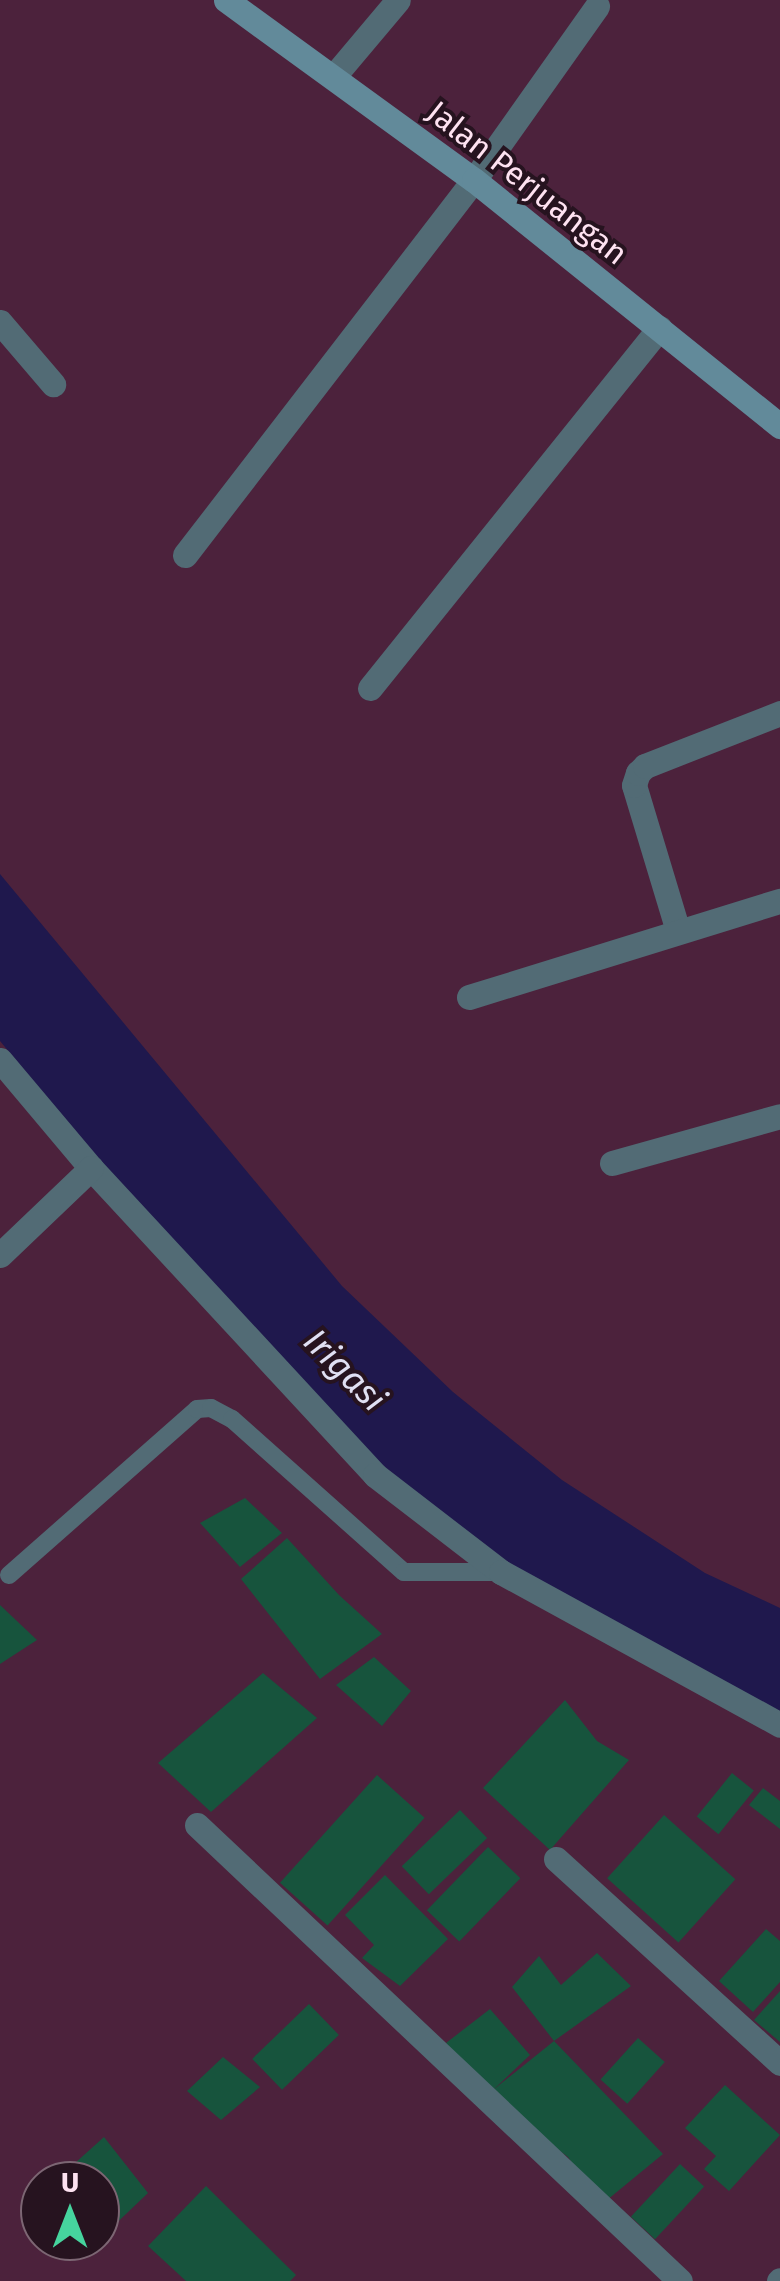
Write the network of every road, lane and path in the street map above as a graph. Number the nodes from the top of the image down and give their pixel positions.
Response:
1 (226, 0) edge
2 (398, 0) edge
3 (597, 6) dead end
4 (334, 76) junction
5 (474, 180) junction
6 (0, 322) edge
7 (658, 328) junction
8 (53, 384) dead end
9 (780, 426) edge
10 (185, 555) dead end
11 (370, 688) dead end
12 (780, 713) edge
13 (780, 901) edge
14 (678, 931) junction
15 (470, 997) dead end
16 (0, 1060) edge
17 (780, 1116) edge
18 (612, 1163) dead end
19 (91, 1168) junction
20 (0, 1255) edge
21 (501, 1572) junction
22 (8, 1575) dead end
23 (780, 1725) edge
24 (196, 1826) dead end
25 (556, 1858) dead end
26 (780, 2063) edge
27 (680, 2281) edge

1 - 4 main road, Jalan Perjuangan
2 - 4 street
3 - 5 street
4 - 5 main road, Jalan Perjuangan
5 - 7 main road, Jalan Perjuangan
5 - 10 street
6 - 8 street
7 - 9 main road, Jalan Perjuangan
7 - 11 street
12 - 14 street
13 - 14 street
14 - 15 street
16 - 19 street
17 - 18 street
19 - 20 street
19 - 21 street
21 - 22 lane
21 - 23 street
24 - 27 street
25 - 26 street

